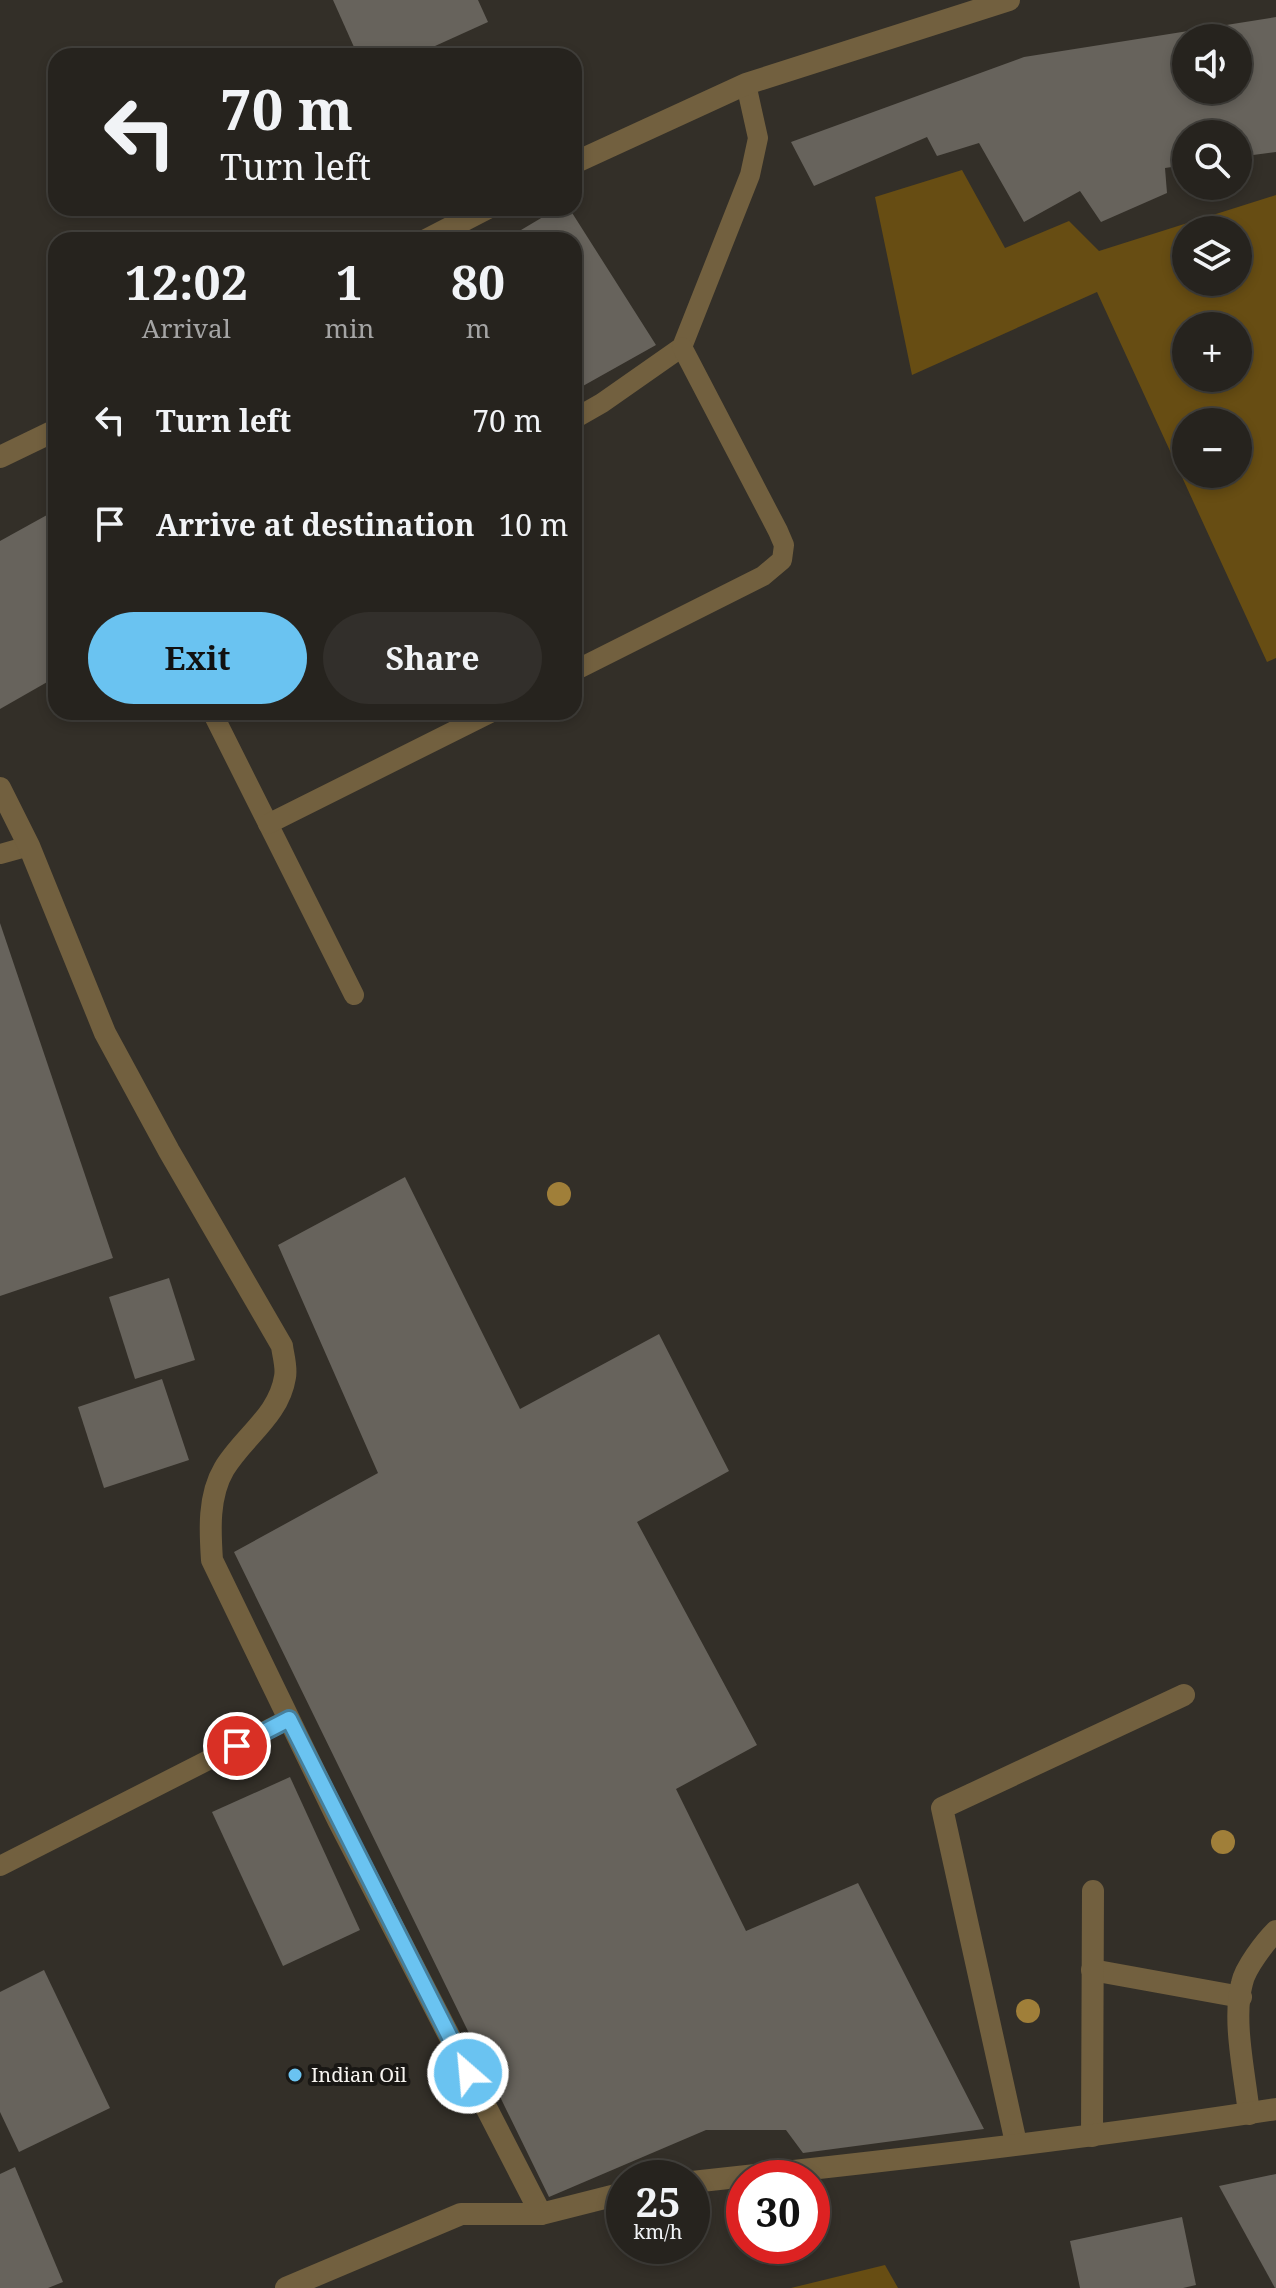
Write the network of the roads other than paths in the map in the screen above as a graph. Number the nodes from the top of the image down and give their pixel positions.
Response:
1 (1009, 0) edge
2 (746, 84) junction
3 (582, 159) edge
4 (472, 216) edge
5 (442, 232) edge
6 (682, 347) junction
7 (582, 414) edge
8 (48, 434) edge
9 (0, 457) edge
10 (582, 667) edge
11 (216, 720) edge
12 (476, 720) edge
13 (0, 788) edge
14 (268, 824) junction
15 (29, 846) junction
16 (0, 854) edge
17 (354, 995) dead end
18 (1184, 1695) dead end
19 (289, 1719) junction
20 (0, 1866) edge
21 (1093, 1891) dead end
22 (1276, 1931) edge
23 (1092, 1970) junction
24 (1241, 1997) junction
25 (1276, 2109) edge
26 (1249, 2114) junction
27 (1092, 2136) junction
28 (1016, 2143) junction
29 (710, 2180) edge
30 (606, 2198) edge
31 (541, 2214) junction
32 (299, 2285) edge

1 - 2 street
2 - 3 street
2 - 6 lane
4 - 5 street
6 - 7 lane
6 - 10 lane
8 - 9 street
11 - 14 lane
12 - 14 lane
13 - 15 street
14 - 17 lane
15 - 16 lane
15 - 19 street
18 - 28 street
19 - 20 lane
19 - 31 street
21 - 23 street
22 - 24 street
23 - 24 street
23 - 27 street
24 - 26 street
25 - 26 street
26 - 27 street
27 - 28 street
28 - 29 street
30 - 31 street
31 - 32 street

